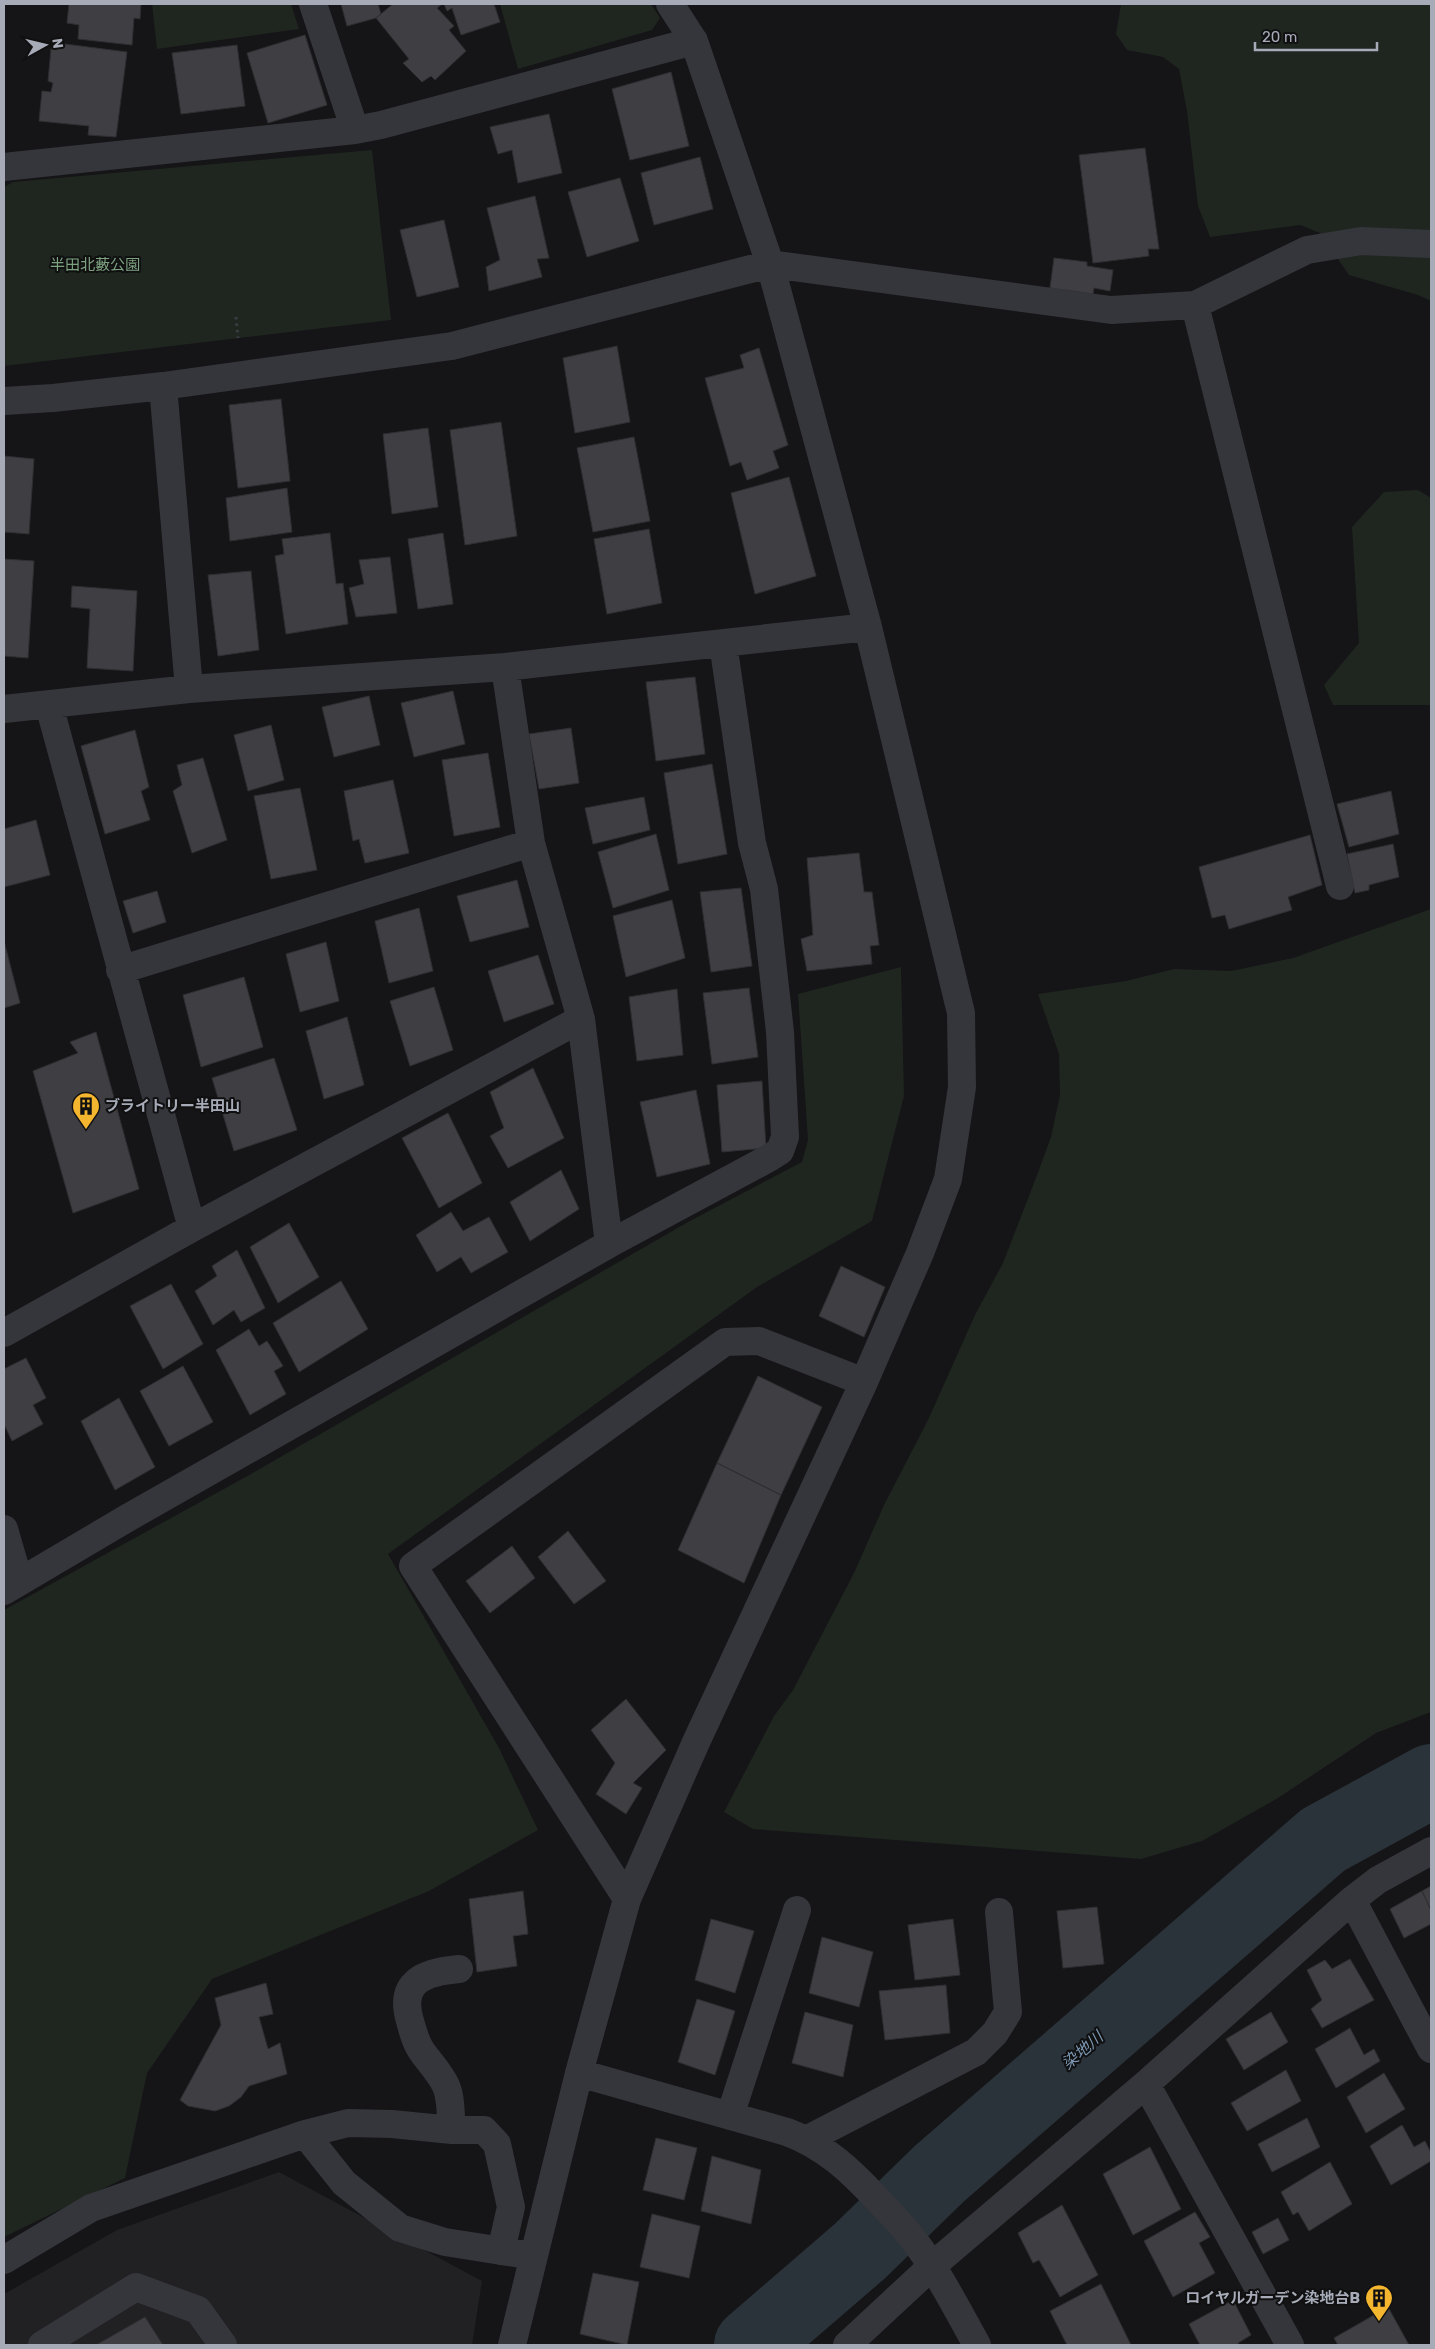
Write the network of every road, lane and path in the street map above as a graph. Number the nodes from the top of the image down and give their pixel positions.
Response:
1 (313, 4) edge
2 (670, 4) edge
3 (694, 41) junction
4 (355, 130) junction
5 (4, 167) edge
6 (1431, 244) edge
7 (770, 264) junction
8 (1195, 305) junction
9 (236, 317) dead end
10 (238, 338) dead end
11 (163, 386) junction
12 (4, 400) edge
13 (868, 627) junction
14 (723, 643) junction
15 (505, 667) junction
16 (189, 689) junction
17 (49, 705) junction
18 (4, 709) edge
19 (531, 843) junction
20 (1340, 886) dead end
21 (120, 970) junction
22 (582, 1019) junction
23 (192, 1228) junction
24 (609, 1244) junction
25 (4, 1333) edge
26 (864, 1382) junction
27 (4, 1529) edge
28 (11, 1586) edge
29 (1431, 1851) edge
30 (627, 1899) junction
31 (1352, 1900) junction
32 (797, 1910) dead end
33 (999, 1912) dead end
34 (459, 1969) dead end
35 (1431, 2049) edge
36 (579, 2073) junction
37 (1146, 2084) junction
38 (730, 2116) junction
39 (452, 2130) junction
40 (305, 2134) junction
41 (808, 2139) junction
42 (502, 2251) junction
43 (534, 2256) junction
44 (4, 2260) edge
45 (932, 2266) junction
46 (42, 2345) edge
47 (223, 2345) edge
48 (512, 2345) edge
49 (847, 2345) edge
50 (977, 2345) edge
51 (1290, 2345) edge

1 - 4 street
2 - 3 street
3 - 4 street
3 - 7 street
4 - 5 street
6 - 8 street
7 - 8 street
7 - 11 street
7 - 13 street
8 - 20 street
9 - 10 path
11 - 12 street
11 - 16 street
13 - 14 street
13 - 26 street
14 - 15 street
14 - 24 street
15 - 16 street
15 - 19 street
16 - 17 street
17 - 18 street
17 - 21 street
19 - 21 street
19 - 22 street
21 - 23 street
22 - 23 street
22 - 24 street
23 - 25 street
24 - 28 street
26 - 30 street
26 - 30 street
27 - 28 street
29 - 31 street
30 - 36 street
31 - 35 street
31 - 37 street
32 - 38 street
33 - 41 street
34 - 39 street
36 - 38 street
36 - 43 street
37 - 45 street
37 - 51 street
38 - 41 street
39 - 40 street
39 - 42 street
40 - 42 street
40 - 44 street
41 - 45 street
42 - 43 street
43 - 48 street
45 - 49 street
45 - 50 street
46 - 47 street

